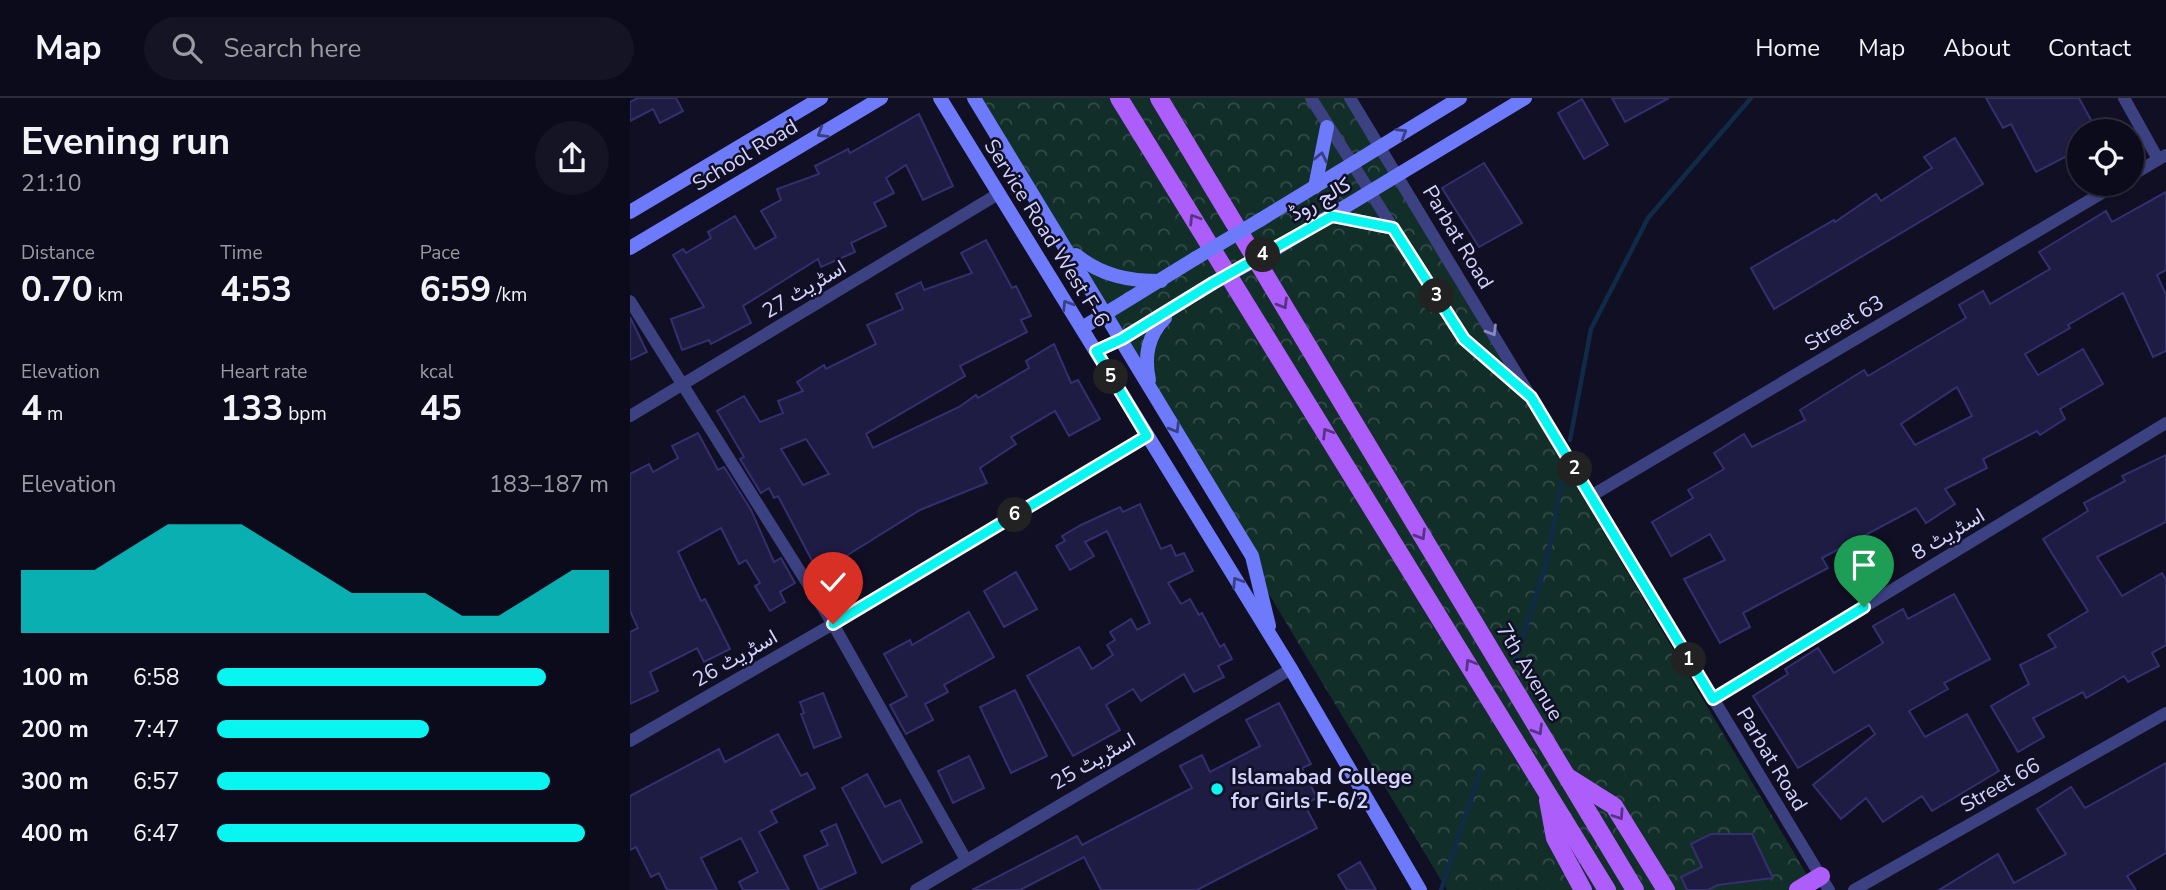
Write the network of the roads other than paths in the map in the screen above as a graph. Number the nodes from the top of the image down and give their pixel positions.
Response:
1 (821, 98) edge
2 (881, 98) edge
3 (940, 98) edge
4 (974, 98) edge
5 (1119, 98) edge
6 (1159, 98) edge
7 (1311, 98) edge
8 (1350, 98) edge
9 (1460, 98) edge
10 (1525, 98) edge
11 (2123, 98) edge
12 (1327, 127) junction
13 (1379, 147) junction
14 (2162, 157) edge
15 (1352, 165) junction
16 (2144, 168) edge
17 (1398, 176) junction
18 (1315, 187) junction
19 (1371, 193) junction
20 (998, 194) junction
21 (2097, 196) edge
22 (630, 212) edge
23 (1332, 216) junction
24 (1393, 228) junction
25 (1067, 247) junction
26 (630, 248) edge
27 (1161, 281) junction
28 (630, 301) edge
29 (1173, 309) junction
30 (1107, 313) junction
31 (1082, 328) junction
32 (1122, 339) junction
33 (1096, 351) junction
34 (684, 384) junction
35 (1150, 387) junction
36 (1531, 397) junction
37 (630, 416) edge
38 (2166, 423) edge
39 (1147, 436) junction
40 (1591, 496) junction
41 (833, 624) junction
42 (1273, 640) junction
43 (1291, 669) junction
44 (1713, 699) junction
45 (2166, 713) edge
46 (630, 741) edge
47 (1565, 775) junction
48 (1546, 787) junction
49 (965, 858) junction
50 (1825, 883) edge
51 (916, 890) edge
52 (1420, 890) edge
53 (1583, 890) edge
54 (1607, 890) edge
55 (1635, 890) edge
56 (1665, 890) edge
57 (1798, 890) edge
58 (1854, 890) edge

1 - 22 street, School Road
2 -> 26 street, School Road
3 - 20 street, Service Road West F-6
4 - 25 street, Service Road West F-6
48 -> 5 main road
6 -> 47 main road, 7th Avenue
7 - 12 street, Parbat Road
8 - 13 street, Parbat Road
13 -> 9 street, کالج روڈ
10 - 17 street, کالج روڈ
11 - 14 street
12 - 15 street, Parbat Road
18 -> 12 street
13 - 15 street, کالج روڈ
13 - 17 street, Parbat Road
14 - 16 street
15 - 18 street, کالج روڈ
15 - 19 street, Parbat Road
17 - 19 street, کالج روڈ
17 -> 36 street, Parbat Road
18 - 27 street, کالج روڈ, bridge
19 - 23 street, کالج روڈ
19 - 24 street, Parbat Road
31 -> 20 street, Service Road West F-6
20 - 34 street, اسٹریٹ 27
21 - 40 street, Street 63
23 - 24 street
23 - 29 street, کالج روڈ, bridge
24 - 36 street, Parbat Road
25 - 27 street
25 - 30 street, Service Road West F-6
27 - 30 street, کالج روڈ
28 - 34 street
29 - 32 street, کالج روڈ
29 - 35 street
30 - 31 street, کالج روڈ
30 - 32 street, Service Road West F-6
31 - 33 street, Service Road West F-6
32 - 33 street, کالج روڈ
32 - 35 street, Service Road West F-6
33 - 39 street, Service Road West F-6
34 - 37 street, اسٹریٹ 27
34 - 41 street
35 -> 42 street, Service Road West F-6
36 - 40 street, Parbat Road
38 - 44 street, اسٹریٹ 8
39 - 41 street, اسٹریٹ 26
42 -> 39 street, Service Road West F-6
40 - 44 street, Parbat Road
41 - 46 street, اسٹریٹ 26
41 - 49 street
42 - 43 street, Service Road West F-6
43 - 49 street, اسٹریٹ 25
43 - 52 street, Service Road West F-6
44 - 50 street, Parbat Road
45 - 58 street, Street 66
47 - 55 main road, 7th Avenue
47 -> 56 main road
48 - 53 main road
48 - 54 main road
49 - 51 street, اسٹریٹ 25
50 - 57 main road

